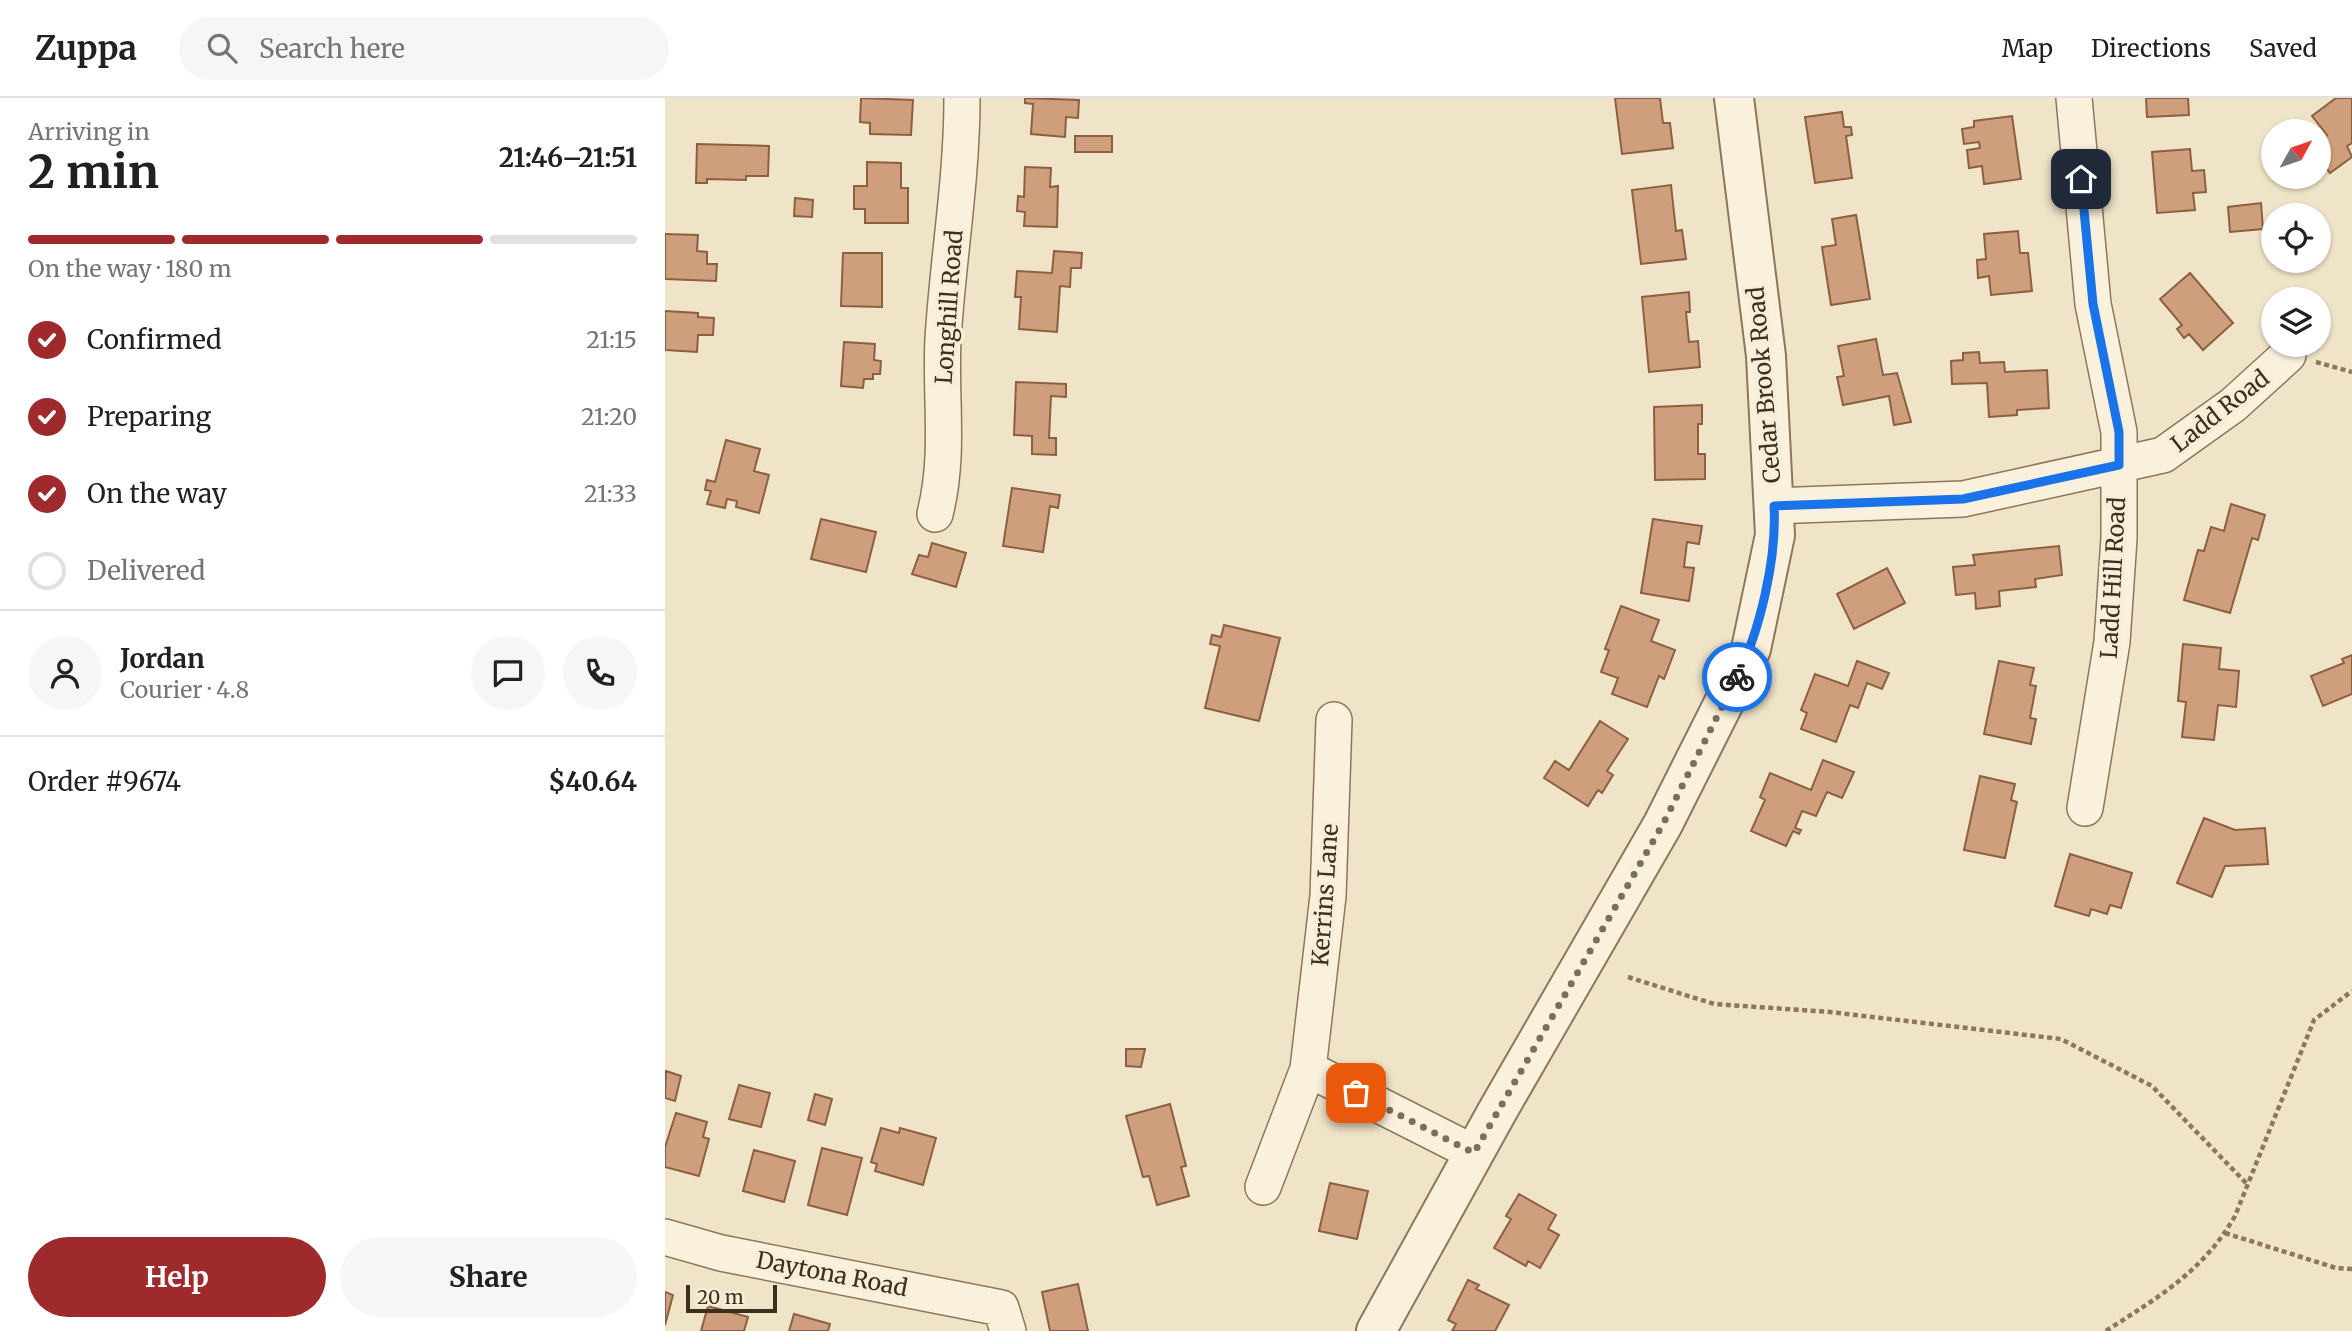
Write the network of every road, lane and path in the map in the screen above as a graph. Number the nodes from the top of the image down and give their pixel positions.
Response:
1 (962, 98) edge
2 (1734, 98) edge
3 (2074, 98) edge
4 (2286, 357) edge
5 (2119, 465) junction
6 (1774, 506) junction
7 (935, 514) dead end
8 (1334, 720) dead end
9 (2085, 808) dead end
10 (1628, 977) dead end
11 (2352, 991) edge
12 (1308, 1069) junction
13 (1474, 1153) junction
14 (2247, 1184) junction
15 (1263, 1187) dead end
16 (2225, 1233) junction
17 (665, 1237) edge
18 (2352, 1269) edge
19 (1004, 1319) edge
20 (1376, 1331) edge
21 (2106, 1331) edge

1 - 7 street, Longhill Road
2 - 6 street, Cedar Brook Road
3 - 5 street, Ladd Hill Road
4 - 5 street, Ladd Road
5 - 6 street, Ladd Road
5 - 9 street, Ladd Hill Road
6 - 13 street, Cedar Brook Road
8 - 12 street, Kerrins Lane
10 - 14 path
11 - 14 path
12 - 13 street
12 - 15 street, Kerrins Lane
13 - 20 street, Cedar Brook Road
14 - 16 path
16 - 18 path
16 - 21 path
17 - 19 street, Daytona Road

